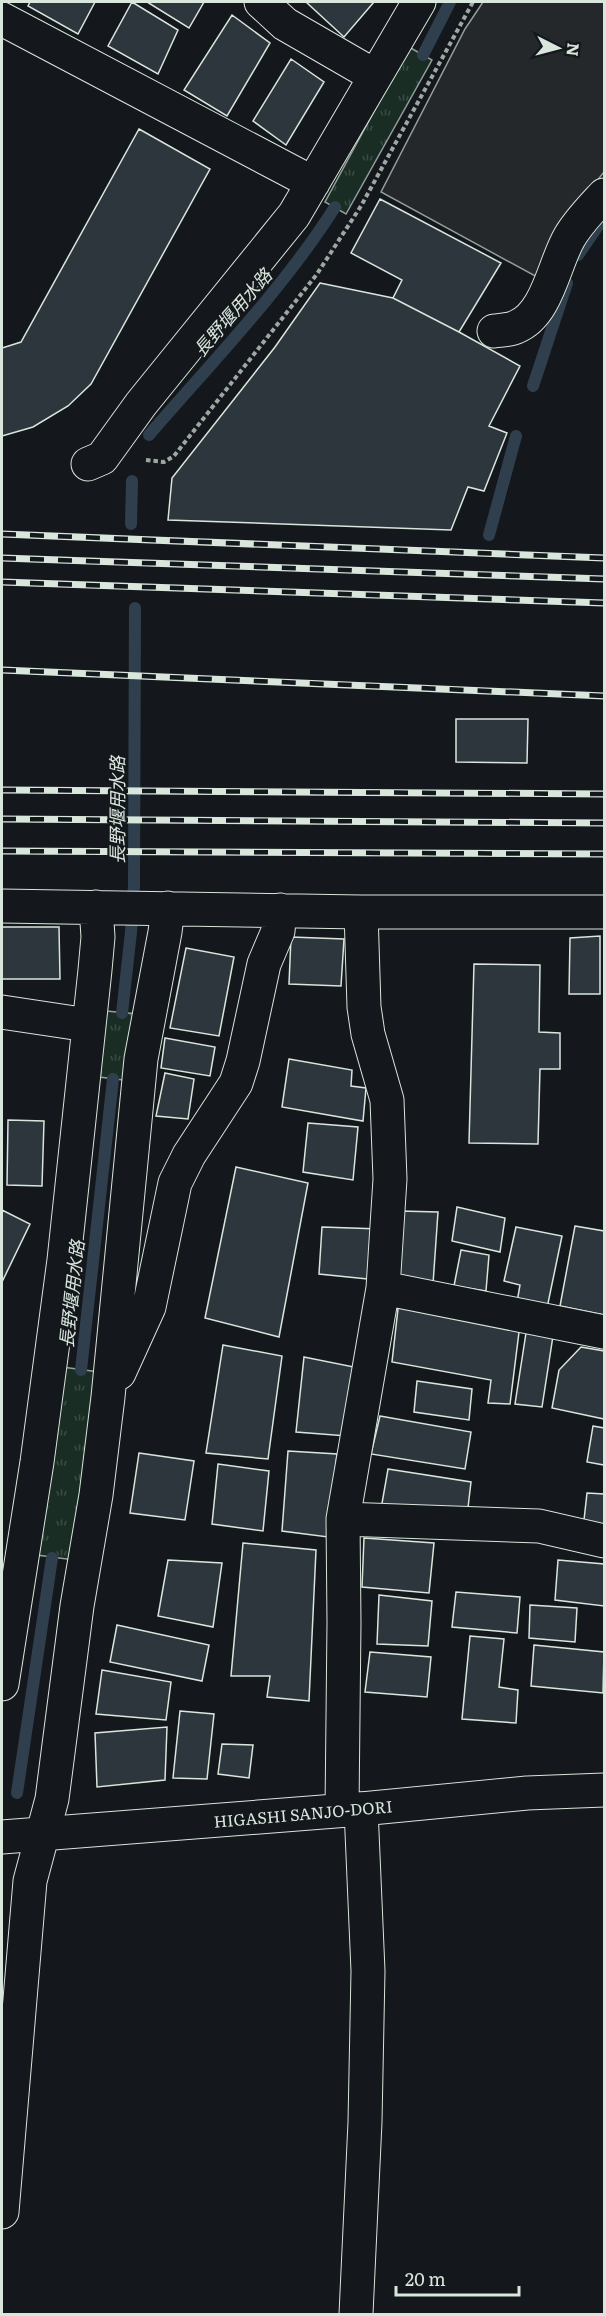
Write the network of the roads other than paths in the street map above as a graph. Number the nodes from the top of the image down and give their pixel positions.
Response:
1 (261, 2) edge
2 (419, 2) edge
3 (11, 15) edge
4 (375, 76) junction
5 (313, 183) junction
6 (604, 195) edge
7 (494, 331) dead end
8 (98, 456) road end
9 (2, 906) edge
10 (102, 907) junction
11 (161, 908) junction
12 (280, 910) junction
13 (361, 912) junction
14 (604, 912) edge
15 (2, 1012) edge
16 (88, 1025) junction
17 (383, 1288) junction
18 (604, 1332) edge
19 (108, 1397) junction
20 (343, 1519) junction
21 (604, 1541) edge
22 (2, 1684) edge
23 (604, 1790) edge
24 (352, 1809) junction
25 (42, 1835) junction
26 (2, 1837) edge
27 (30, 1881) junction
28 (2, 1937) edge
29 (2, 2212) edge
30 (356, 2314) edge

1 - 4 street
2 - 4 street
3 - 5 street
4 - 5 street
5 - 8 street
6 - 7 street
9 - 10 street
10 - 11 street
10 - 16 street
11 - 12 street
11 - 19 street
12 - 13 street
12 - 19 street
13 - 14 street
13 - 17 street
15 - 16 street
16 - 22 street
17 - 18 street
17 - 20 street
19 - 25 street
20 - 21 street
20 - 24 street
23 - 24 street, HIGASHI SANJO-DORI
24 - 25 street, HIGASHI SANJO-DORI
24 - 30 street
25 - 26 street, HIGASHI SANJO-DORI
25 - 27 street
27 - 28 street
27 - 29 street

